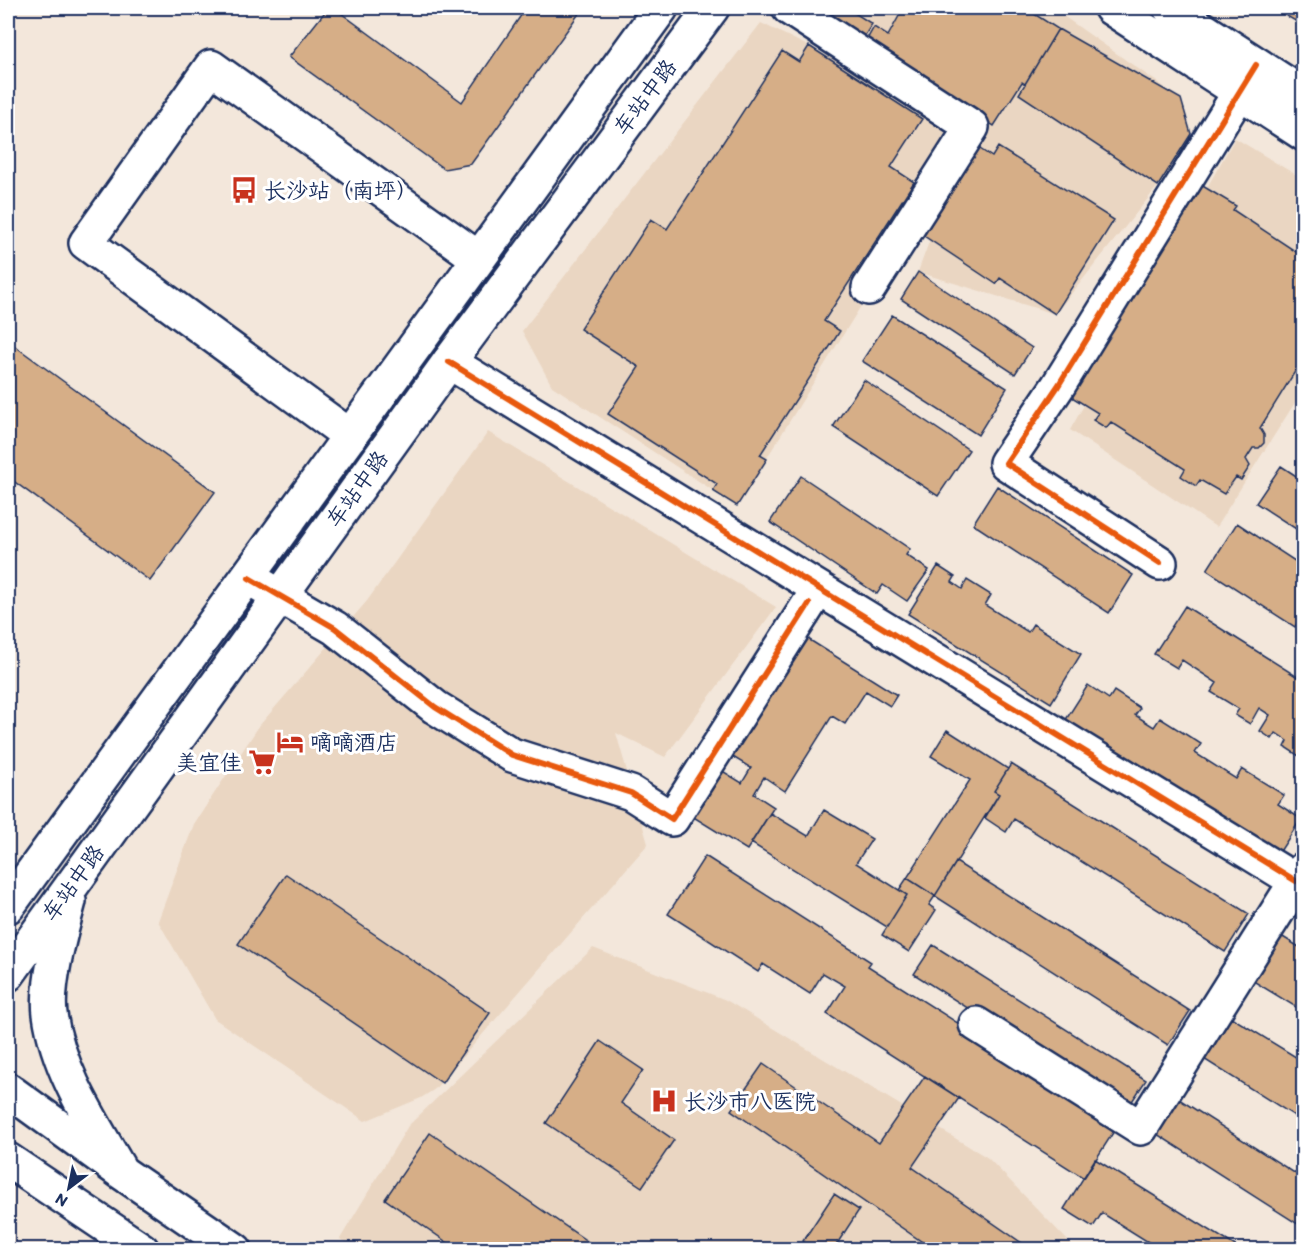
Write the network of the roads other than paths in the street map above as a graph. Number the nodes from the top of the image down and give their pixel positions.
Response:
1 (661, 8) edge
2 (712, 8) edge
3 (789, 8) edge
4 (1110, 8) edge
5 (1170, 8) edge
6 (1256, 65) junction
7 (1239, 93) junction
8 (1304, 95) edge
9 (1304, 134) edge
10 (478, 258) junction
11 (869, 288) dead end
12 (449, 362) junction
13 (350, 436) junction
14 (1160, 563) dead end
15 (249, 578) junction
16 (278, 597) junction
17 (809, 604) dead end
18 (1300, 875) edge
19 (74, 881) junction
20 (8, 906) edge
21 (8, 974) edge
22 (976, 1024) dead end
23 (8, 1090) edge
24 (8, 1160) edge
25 (121, 1172) junction
26 (8, 1190) edge
27 (69, 1201) junction
28 (142, 1250) edge
29 (235, 1250) edge

1 - 10 main road, 车站中路
2 - 12 main road, 车站中路
3 - 11 main road
4 - 7 main road
5 - 6 main road
6 - 7 main road
6 - 8 main road
7 - 9 main road
7 - 14 main road
10 - 13 main road, 车站中路
10 - 13 main road
12 - 16 main road, 车站中路
12 - 18 main road
13 - 15 main road, 车站中路
15 - 16 main road
15 - 20 main road, 车站中路
16 - 17 main road
16 - 19 main road, 车站中路
18 - 22 main road
19 - 21 main road, 车站中路
19 - 25 main road
23 - 25 main road
24 - 27 main road
25 - 29 main road
26 - 27 main road
27 - 28 main road

